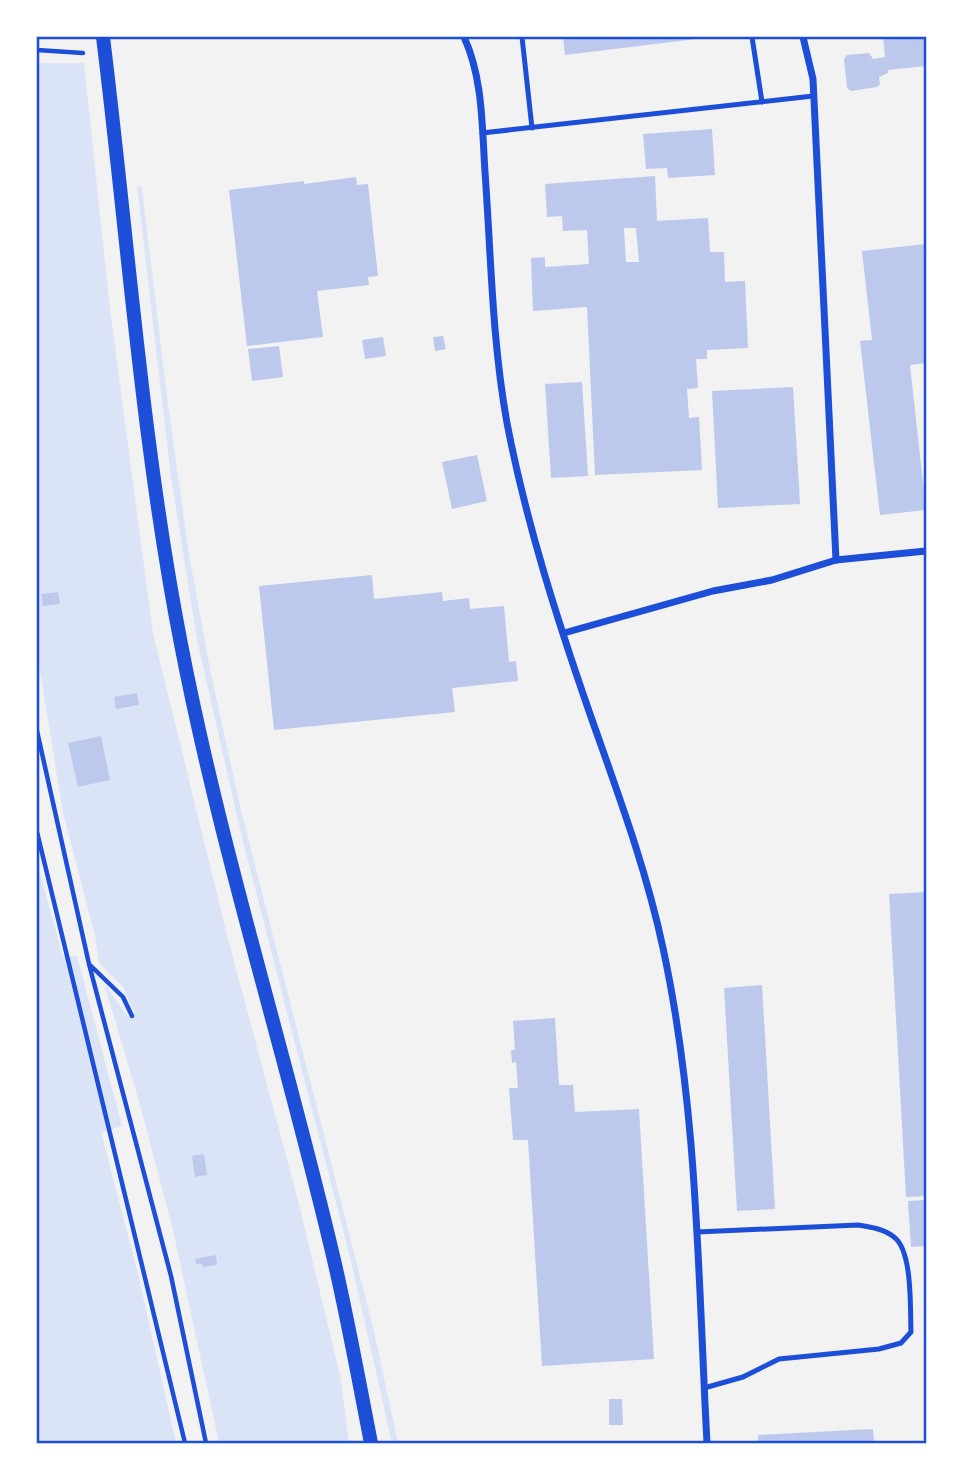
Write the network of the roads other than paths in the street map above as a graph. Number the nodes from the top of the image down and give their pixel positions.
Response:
1 (103, 37) edge
2 (464, 37) edge
3 (522, 37) edge
4 (752, 37) edge
5 (803, 37) edge
6 (813, 96) junction
7 (762, 102) junction
8 (532, 128) junction
9 (482, 133) junction
10 (926, 551) edge
11 (836, 560) junction
12 (564, 633) junction
13 (697, 1232) junction
14 (704, 1388) junction
15 (371, 1443) edge
16 (707, 1443) edge

1 - 15 main road
2 - 9 street
3 - 8 lane
4 - 7 lane
5 - 6 street
6 - 7 lane
6 - 11 street
7 - 8 lane
8 - 9 lane
9 - 12 street
10 - 11 street
11 - 12 street
12 - 13 street
13 - 14 street
13 - 14 lane
14 - 16 street

